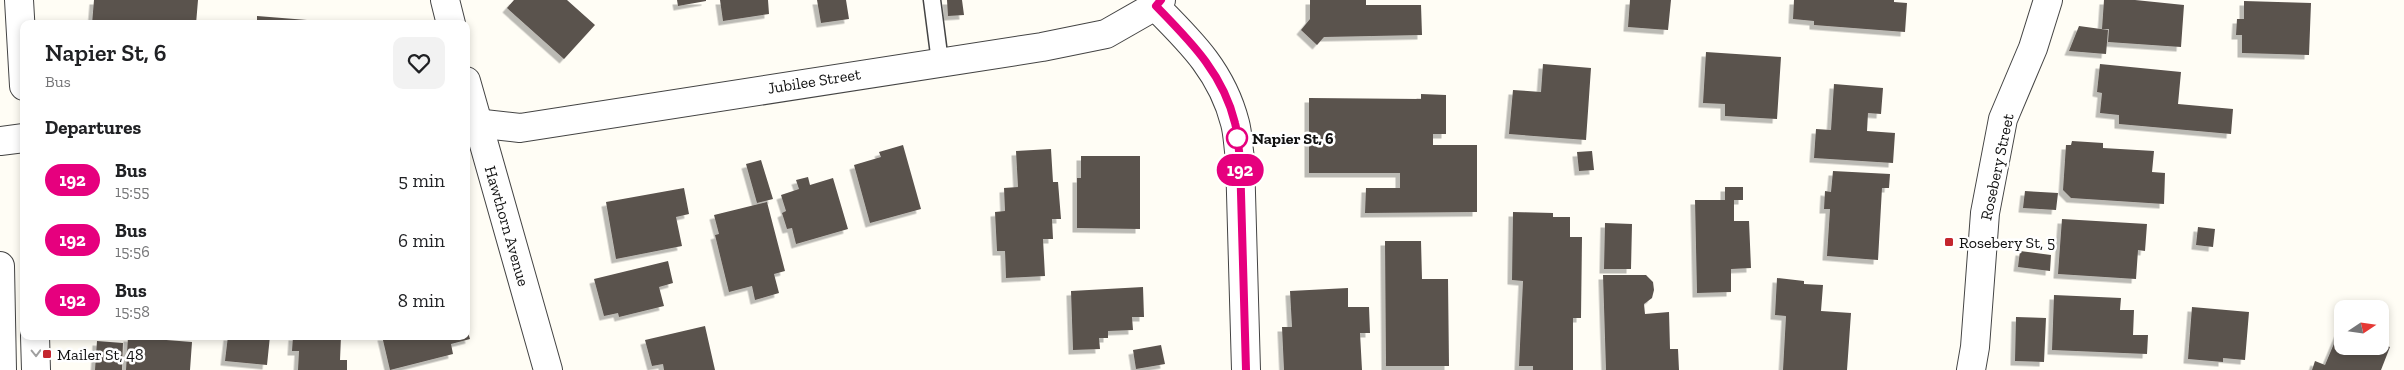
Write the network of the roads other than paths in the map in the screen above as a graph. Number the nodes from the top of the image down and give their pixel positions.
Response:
1 (19, 0) edge
2 (445, 0) edge
3 (932, 0) edge
4 (2048, 0) edge
5 (1158, 3) edge
6 (20, 20) edge
7 (450, 20) edge
8 (940, 62) junction
9 (470, 108) edge
10 (472, 122) edge
11 (20, 138) edge
12 (0, 141) edge
13 (0, 266) edge
14 (35, 340) edge
15 (2, 370) edge
16 (36, 370) edge
17 (548, 370) edge
18 (1246, 370) edge
19 (1971, 370) edge

1 - 6 street
2 - 7 street
3 - 8 lane
4 - 19 street, Rosebery Street
5 - 8 street, Jubilee Street
5 - 18 street
8 - 10 street, Jubilee Street
9 - 10 street, Hawthorn Avenue
10 - 17 street, Hawthorn Avenue
11 - 12 street
13 - 15 street
14 -> 16 street

